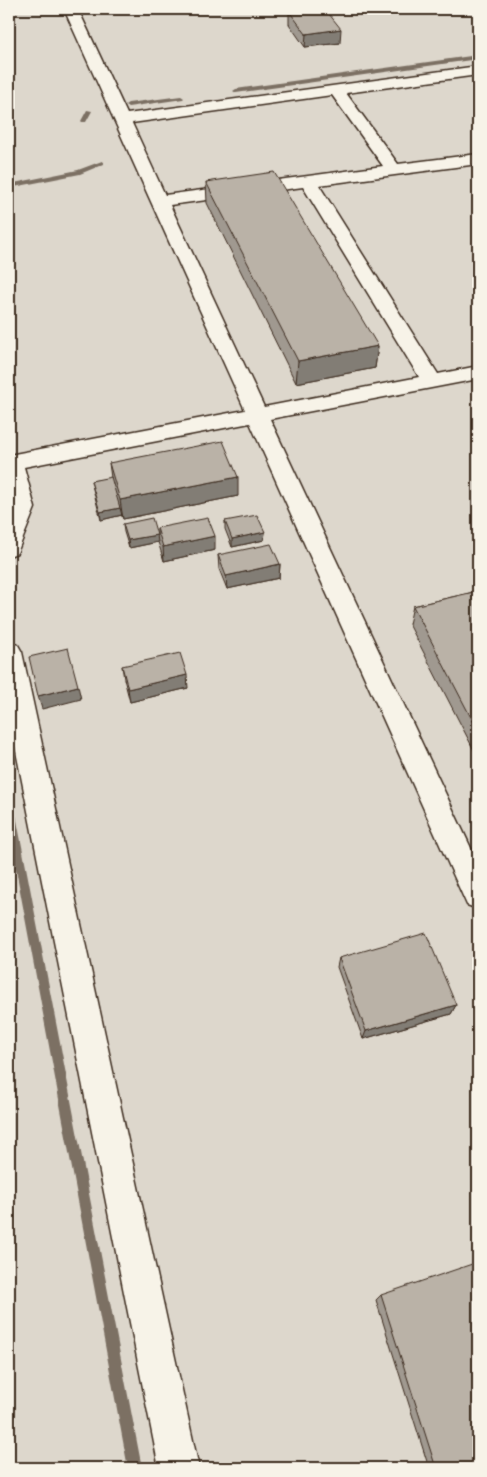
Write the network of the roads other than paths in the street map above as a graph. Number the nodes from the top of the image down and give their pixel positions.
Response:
1 (71, 9) edge
2 (478, 70) edge
3 (336, 90) junction
4 (122, 120) junction
5 (478, 159) edge
6 (393, 169) junction
7 (308, 181) junction
8 (159, 201) junction
9 (478, 373) edge
10 (432, 381) junction
11 (257, 414) junction
12 (10, 462) edge
13 (9, 548) edge
14 (9, 652) edge
15 (478, 895) edge
16 (179, 1468) edge

1 - 4 lane
2 - 3 lane
3 - 4 lane
3 - 6 lane
4 - 8 lane
5 - 6 lane
6 - 7 lane
7 - 8 lane
7 - 10 lane
8 - 11 lane
9 - 10 lane
10 - 11 lane
11 - 12 lane
11 - 15 lane
12 - 13 lane
14 - 16 lane

